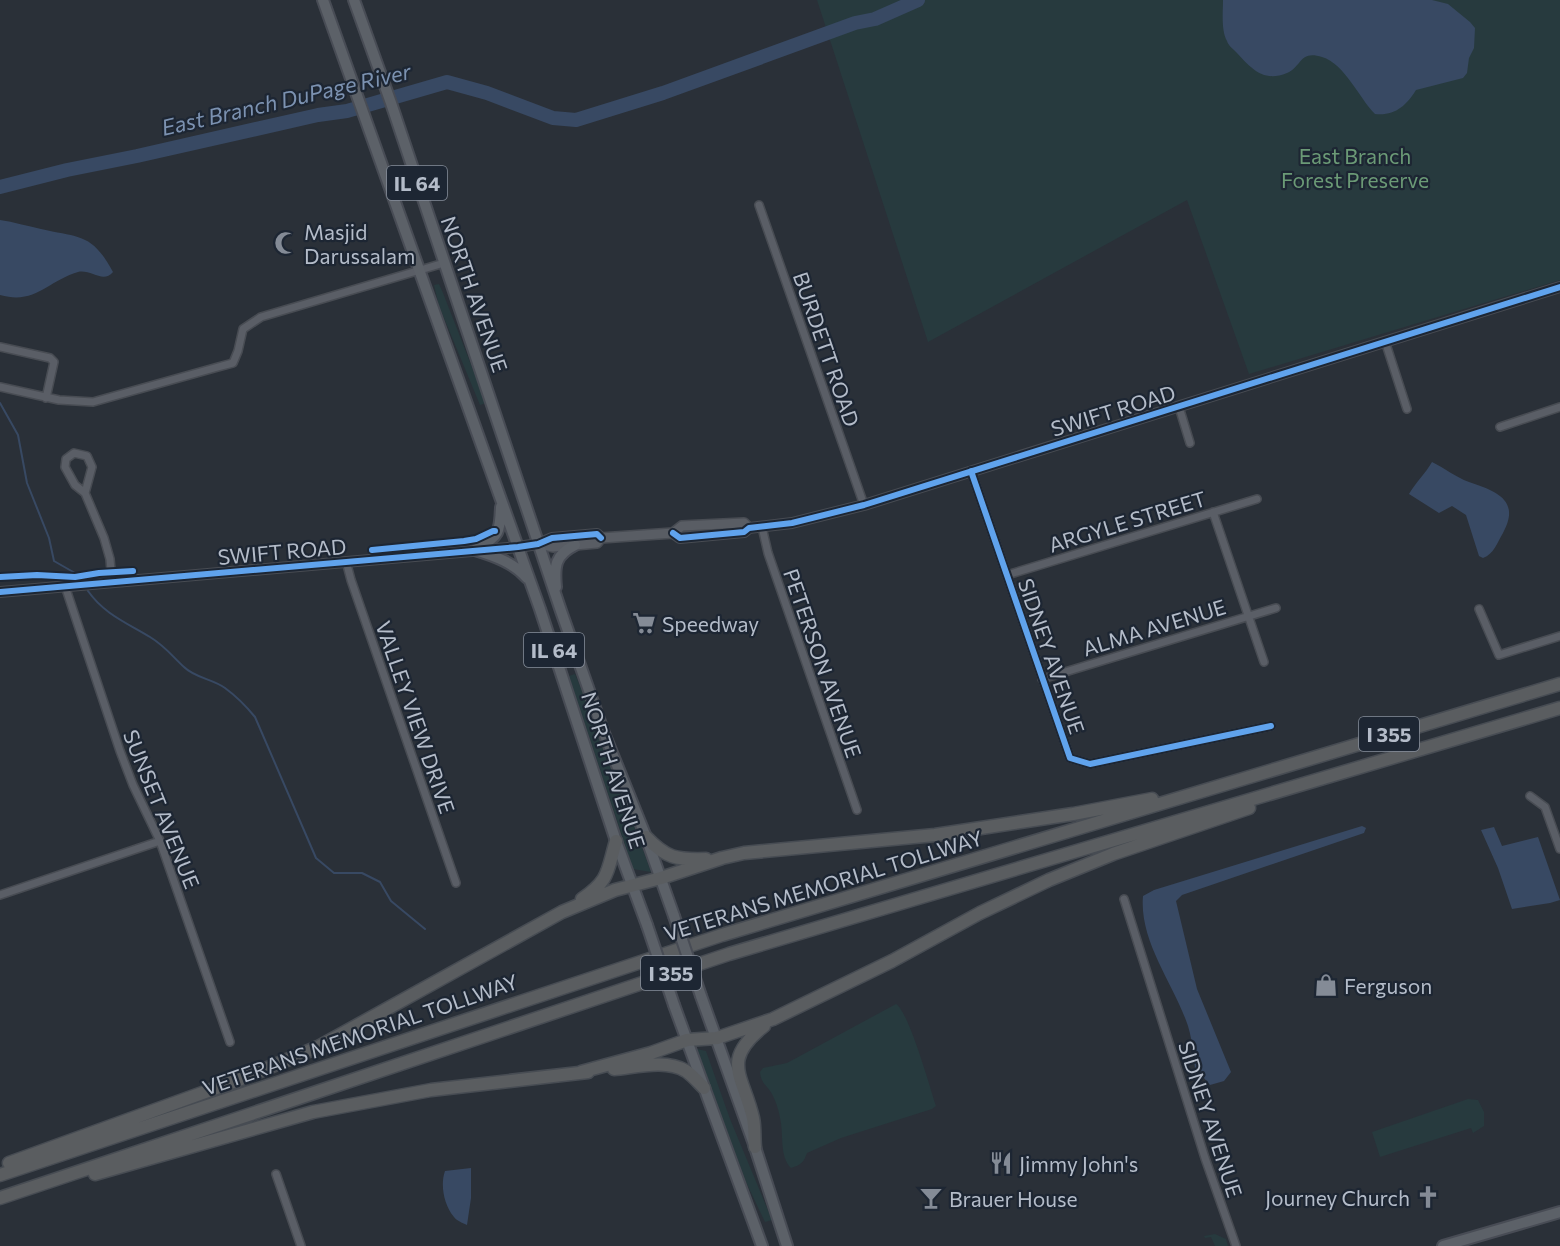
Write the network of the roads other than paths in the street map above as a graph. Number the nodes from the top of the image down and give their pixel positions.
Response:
1 (323, 0) edge
2 (354, 0) edge
3 (759, 205) dead end
4 (444, 263) junction
5 (420, 271) junction
6 (1560, 287) edge
7 (1385, 341) junction
8 (0, 347) edge
9 (0, 387) edge
10 (46, 398) junction
11 (1179, 407) junction
12 (1560, 407) edge
13 (1407, 409) dead end
14 (1500, 427) dead end
15 (1190, 443) dead end
16 (971, 471) junction
17 (85, 493) junction
18 (1257, 499) dead end
19 (502, 501) junction
20 (864, 505) junction
21 (1213, 512) junction
22 (762, 526) junction
23 (601, 538) junction
24 (538, 544) junction
25 (575, 545) junction
26 (518, 547) junction
27 (476, 550) junction
28 (346, 561) junction
29 (1007, 575) junction
30 (112, 583) junction
31 (531, 584) junction
32 (65, 586) junction
33 (0, 592) edge
34 (1276, 608) dead end
35 (1479, 609) dead end
36 (561, 611) junction
37 (1249, 616) junction
38 (1560, 636) edge
39 (1264, 662) dead end
40 (1042, 679) junction
41 (1560, 684) edge
42 (1560, 708) edge
43 (1272, 726) dead end
44 (1350, 770) junction
45 (1218, 786) junction
46 (1530, 796) dead end
47 (856, 810) dead end
48 (646, 837) junction
49 (160, 841) junction
50 (616, 841) junction
51 (1560, 849) edge
52 (722, 858) junction
53 (661, 878) junction
54 (456, 883) dead end
55 (633, 886) junction
56 (0, 895) edge
57 (1124, 899) dead end
58 (562, 912) junction
59 (772, 1019) junction
60 (717, 1038) junction
61 (687, 1040) junction
62 (230, 1042) dead end
63 (581, 1072) junction
64 (704, 1088) junction
65 (755, 1147) junction
66 (0, 1166) edge
67 (276, 1174) dead end
68 (0, 1175) edge
69 (0, 1198) edge
70 (0, 1206) edge
71 (1560, 1212) edge
72 (1472, 1242) edge
73 (301, 1246) edge
74 (762, 1246) edge
75 (787, 1246) edge
76 (1236, 1246) edge
77 (1443, 1246) edge

1 - 5 main road, NORTH AVENUE / IL 64
2 - 4 main road, NORTH AVENUE / IL 64
3 - 20 street, BURDETT ROAD
4 - 5 street
4 - 24 main road, NORTH AVENUE / IL 64
5 - 10 street
5 - 19 main road, NORTH AVENUE / IL 64
6 - 7 street, SWIFT ROAD
7 - 11 street, SWIFT ROAD
7 - 13 street
8 - 10 street
9 - 10 street
11 - 15 street
11 - 16 street, SWIFT ROAD
12 - 14 street
16 - 20 street, SWIFT ROAD
16 - 29 street, SIDNEY AVENUE
17 - 17 street
17 - 30 street
18 - 21 street, ARGYLE STREET
19 - 26 main road, NORTH AVENUE / IL 64
19 - 27 main road
20 - 22 street, SWIFT ROAD
21 - 29 street, ARGYLE STREET
21 - 37 street
22 - 23 street, SWIFT ROAD
22 - 47 street, PETERSON AVENUE
23 - 24 street, SWIFT ROAD
23 - 25 street, SWIFT ROAD
24 - 25 street, SWIFT ROAD
24 - 26 street, SWIFT ROAD
24 - 36 main road, NORTH AVENUE / IL 64
25 - 36 main road
26 - 27 street, SWIFT ROAD
26 - 31 main road, NORTH AVENUE / IL 64
27 - 28 street, SWIFT ROAD
27 - 31 main road
28 - 30 street, SWIFT ROAD
28 - 54 street, VALLEY VIEW DRIVE
29 - 40 street, SIDNEY AVENUE
30 - 32 street, SWIFT ROAD
31 - 50 main road, NORTH AVENUE / IL 64
32 - 33 street, SWIFT ROAD
32 - 49 street, SUNSET AVENUE
34 - 37 street, ALMA AVENUE
35 - 38 street
36 - 48 main road, NORTH AVENUE / IL 64
37 - 39 street
37 - 40 street, ALMA AVENUE
40 - 43 street, SIDNEY AVENUE
41 - 45 highway, VETERANS MEMORIAL TOLLWAY / I 355
42 - 44 highway, VETERANS MEMORIAL TOLLWAY / I 355
44 - 59 highway
44 - 69 highway, VETERANS MEMORIAL TOLLWAY / I 355
45 - 52 highway
45 - 68 highway, VETERANS MEMORIAL TOLLWAY / I 355
46 - 51 street
48 - 52 highway
48 - 53 main road, NORTH AVENUE / IL 64
49 - 56 street
49 - 62 street, SUNSET AVENUE
50 - 55 main road, NORTH AVENUE / IL 64
50 - 58 highway
52 - 53 highway
53 - 55 highway
53 - 60 main road, NORTH AVENUE / IL 64, bridge
55 - 58 highway
55 - 61 main road, NORTH AVENUE / IL 64, bridge
57 - 76 street, SIDNEY AVENUE
58 - 66 highway
59 - 60 highway
59 - 65 highway
60 - 61 highway
60 - 65 main road, NORTH AVENUE / IL 64
61 - 63 highway
61 - 64 main road, NORTH AVENUE / IL 64
63 - 64 highway
63 - 70 highway
64 - 74 main road, NORTH AVENUE / IL 64
65 - 75 main road, NORTH AVENUE / IL 64
67 - 73 street
71 - 72 main road
72 - 77 main road

